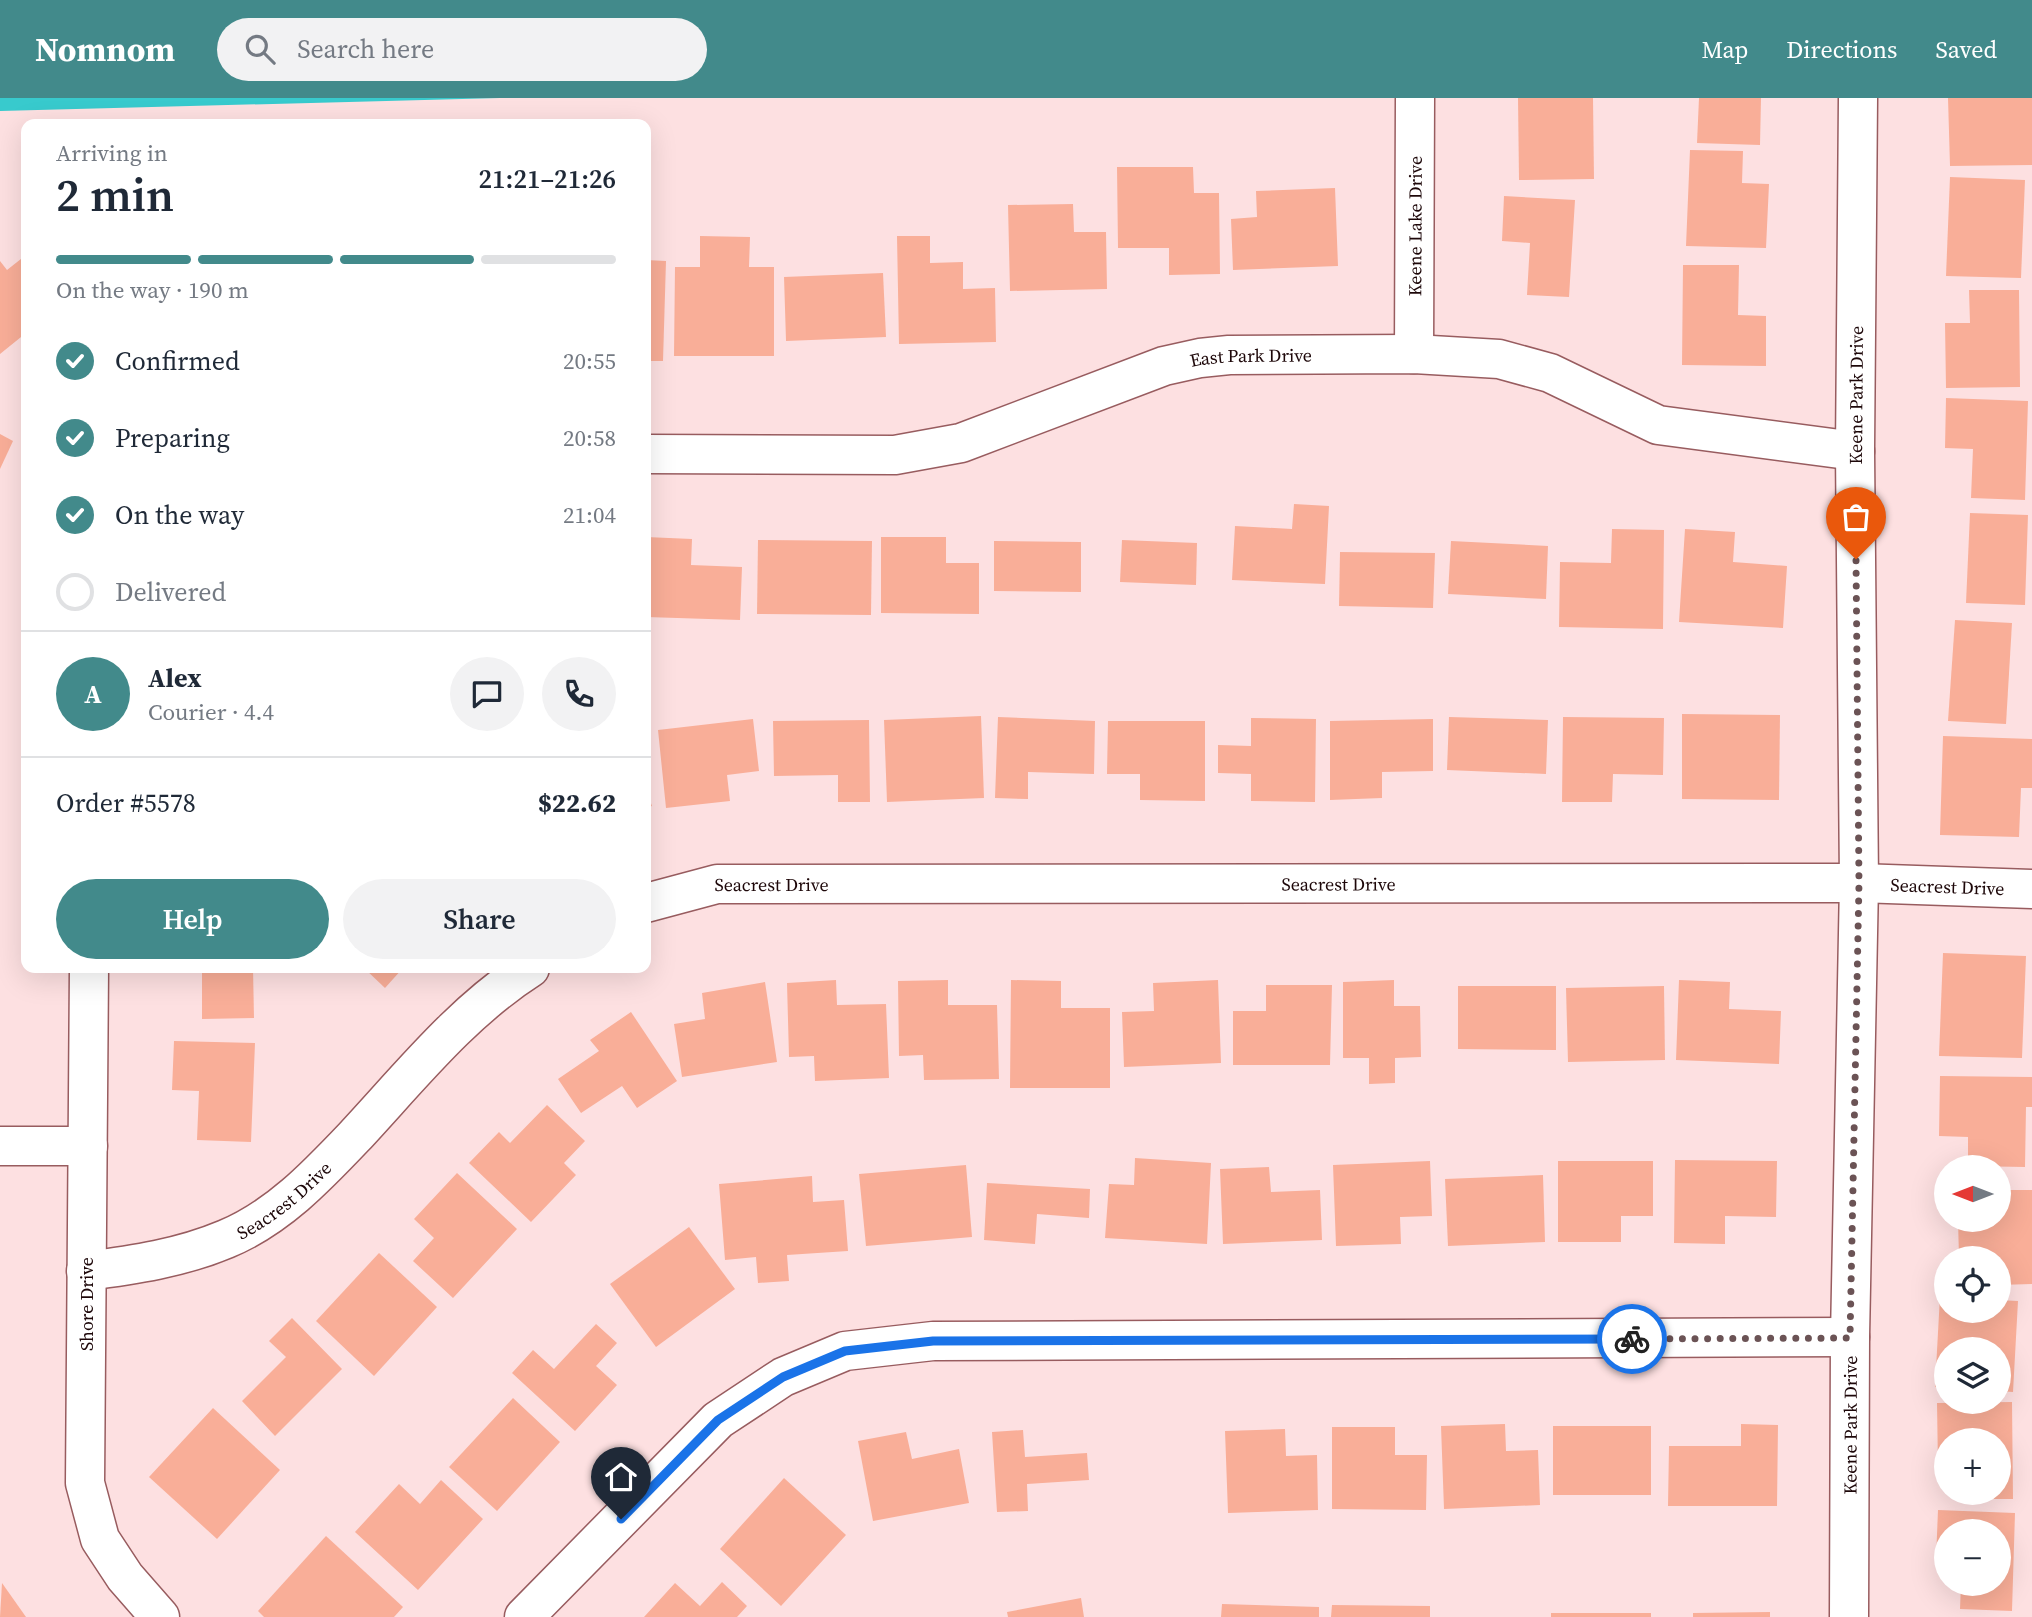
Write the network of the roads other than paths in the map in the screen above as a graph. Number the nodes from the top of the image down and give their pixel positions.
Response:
1 (1415, 98) edge
2 (1858, 98) edge
3 (1414, 354) junction
4 (1855, 451) junction
5 (651, 454) edge
6 (1859, 883) junction
7 (2032, 889) edge
8 (651, 902) edge
9 (89, 973) edge
10 (523, 973) edge
11 (0, 1146) edge
12 (88, 1146) junction
13 (86, 1271) junction
14 (1850, 1338) junction
15 (160, 1617) edge
16 (524, 1617) edge
17 (1849, 1617) edge

1 - 3 street, Keene Lake Drive
2 - 4 street, Keene Park Drive
3 - 4 street, East Park Drive
3 - 5 street, East Park Drive
4 - 6 street, Keene Park Drive
6 - 7 street, Seacrest Drive
6 - 8 street, Seacrest Drive
6 - 14 street, Keene Park Drive
9 - 12 street, Shore Drive
10 - 13 street, Seacrest Drive
11 - 12 street
12 - 13 street, Shore Drive
13 - 15 street, Shore Drive
14 - 16 street
14 - 17 street, Keene Park Drive

